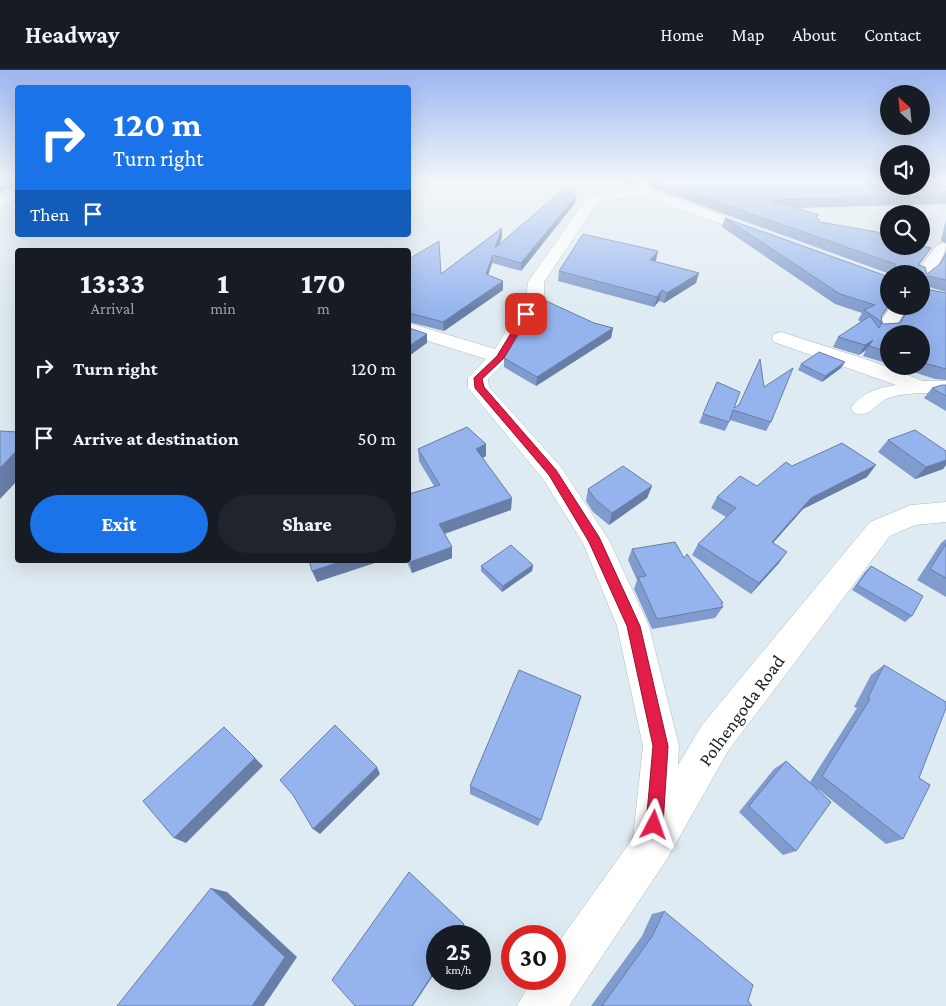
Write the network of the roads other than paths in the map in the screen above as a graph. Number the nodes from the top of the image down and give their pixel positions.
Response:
1 (576, 224) edge
2 (735, 224) edge
3 (776, 240) edge
4 (939, 247) edge
5 (928, 265) edge
6 (411, 330) edge
7 (781, 338) dead end
8 (500, 357) junction
9 (920, 387) junction
10 (946, 387) edge
11 (862, 408) dead end
12 (946, 512) edge
13 (653, 845) junction
14 (541, 1006) edge

1 - 8 street
2 - 3 street
4 - 5 street
6 - 8 street
7 - 9 street
8 - 13 street
9 - 10 street
9 - 11 street
12 - 13 street, Polhengoda Road
13 - 14 street, Polhengoda Road

